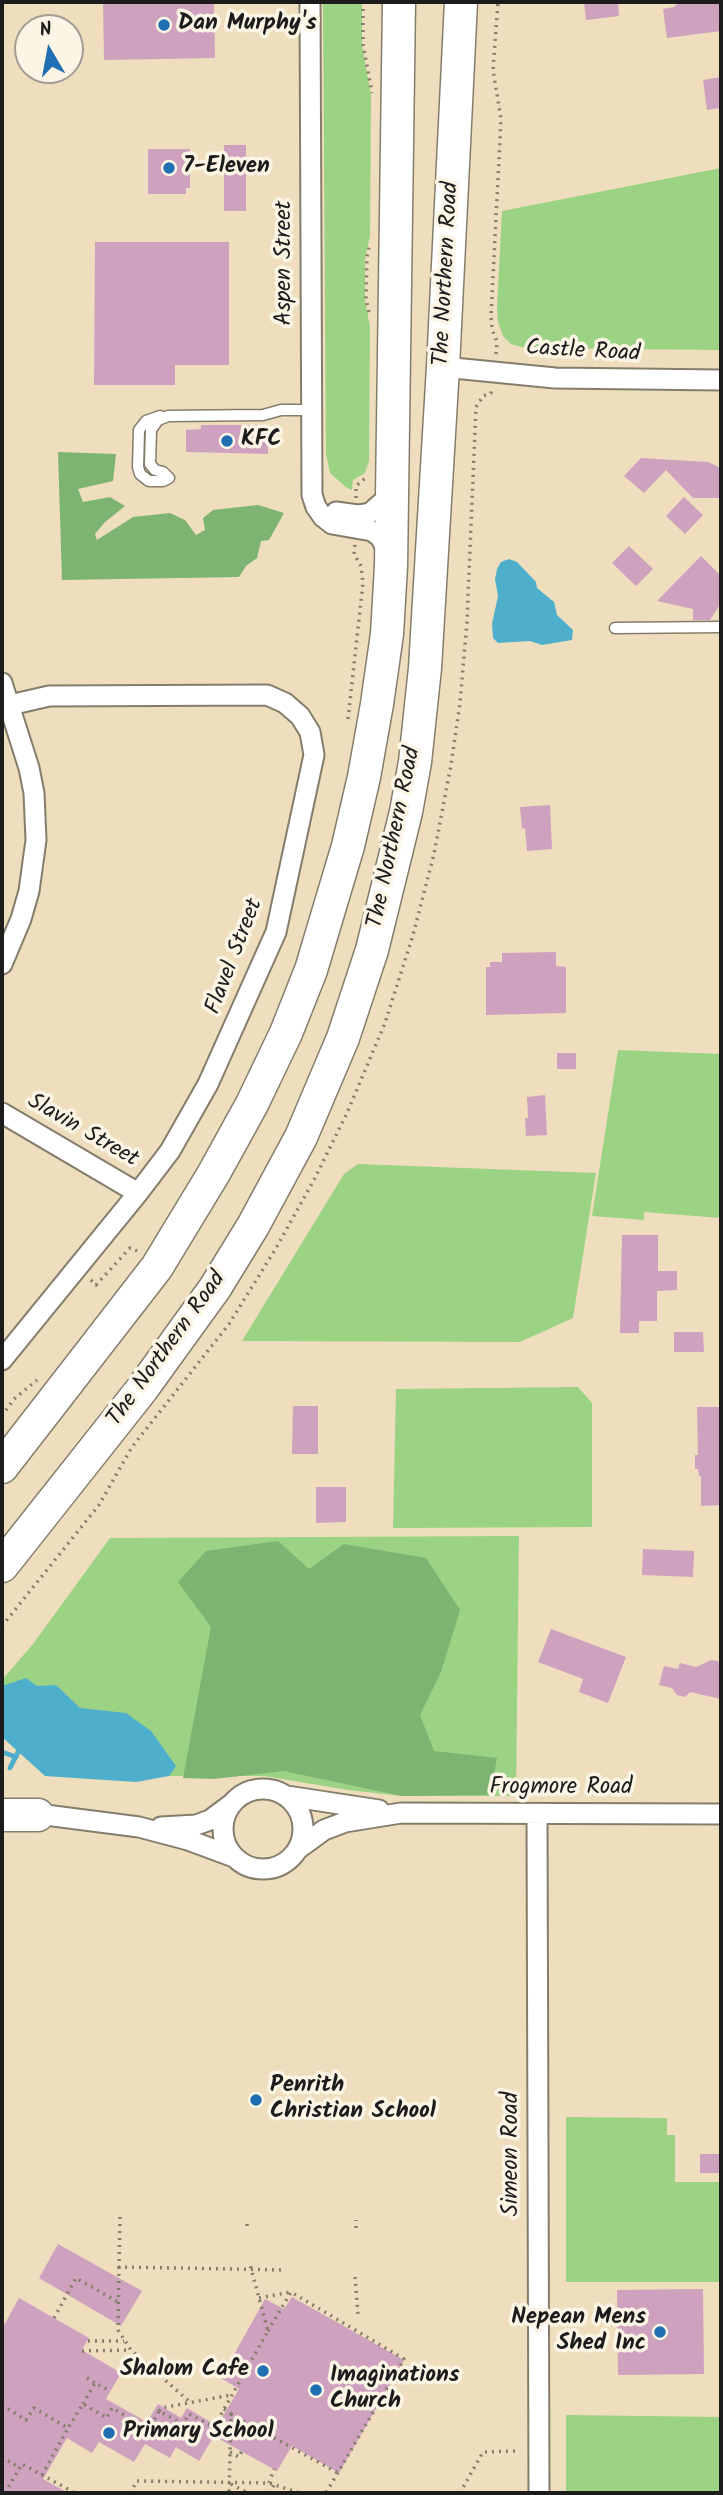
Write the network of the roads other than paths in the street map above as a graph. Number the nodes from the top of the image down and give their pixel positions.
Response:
1 (310, 2) edge
2 (399, 2) edge
3 (461, 2) edge
4 (443, 367) junction
5 (721, 380) edge
6 (311, 410) junction
7 (169, 478) dead end
8 (393, 481) junction
9 (312, 482) junction
10 (391, 566) junction
11 (721, 627) edge
12 (615, 628) dead end
13 (2, 683) edge
14 (10, 705) junction
15 (12, 916) edge
16 (2, 964) edge
17 (2, 1113) edge
18 (138, 1193) junction
19 (2, 1360) edge
20 (2, 1467) edge
21 (2, 1566) edge
22 (286, 1796) junction
23 (232, 1804) junction
24 (2, 1805) edge
25 (401, 1813) junction
26 (537, 1814) junction
27 (721, 1814) edge
28 (2, 1815) edge
29 (38, 1815) junction
30 (139, 1827) junction
31 (298, 1849) junction
32 (234, 1857) junction
33 (539, 2493) edge

1 - 6 street, Aspen Street
2 - 8 highway, The Northern Road
3 - 4 highway, The Northern Road
4 - 5 street, Castle Road
4 - 21 highway, The Northern Road
6 - 7 lane
6 - 9 street, Aspen Street
8 - 9 street
8 - 10 highway, The Northern Road
9 - 10 street, Aspen Street
10 - 20 highway, The Northern Road
11 - 12 lane
13 - 14 street
14 - 15 street
14 - 18 street, Flavel Street
15 - 16 street
17 - 18 street, Slavin Street
18 - 19 street, Flavel Street
22 - 23 street
22 - 25 street, Frogmore Road
22 - 31 street
23 - 30 street
23 - 32 street
24 - 29 street
25 - 26 street, Frogmore Road
25 - 31 street, Frogmore Road
26 - 27 street, Frogmore Road
26 - 33 street, Simeon Road
28 - 29 highway
29 - 30 street
30 - 32 street
31 - 32 street

